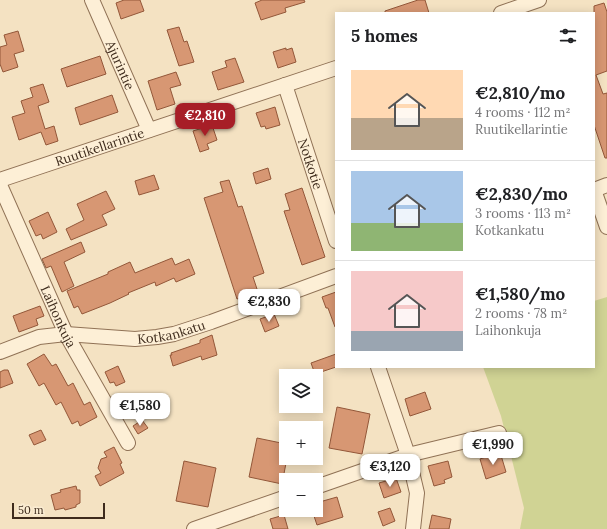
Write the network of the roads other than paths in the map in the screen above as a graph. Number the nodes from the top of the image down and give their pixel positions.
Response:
1 (92, 0) edge
2 (533, 4) edge
3 (505, 12) edge
4 (335, 68) edge
5 (285, 86) junction
6 (149, 130) junction
7 (0, 180) edge
8 (0, 185) edge
9 (607, 185) edge
10 (595, 190) edge
11 (595, 193) edge
12 (607, 226) edge
13 (335, 239) edge
14 (335, 276) edge
15 (66, 334) junction
16 (0, 352) edge
17 (378, 368) edge
18 (499, 433) dead end
19 (128, 443) dead end
20 (408, 455) junction
21 (323, 485) edge
22 (279, 499) edge
23 (194, 529) edge
24 (413, 529) edge

1 - 6 street, Ajurintie
2 - 3 street
4 - 5 street, Ruutikellarintie
5 - 6 street, Ruutikellarintie
5 - 13 street, Notkotie
6 - 7 street, Ruutikellarintie
8 - 15 street, Laihonkuja
9 - 10 street
11 - 12 street
14 - 15 street, Kotkankatu
15 - 16 street, Kotkankatu
15 - 19 street, Laihonkuja
17 - 20 street
18 - 20 street
20 - 21 street
20 - 24 street
22 - 23 street

